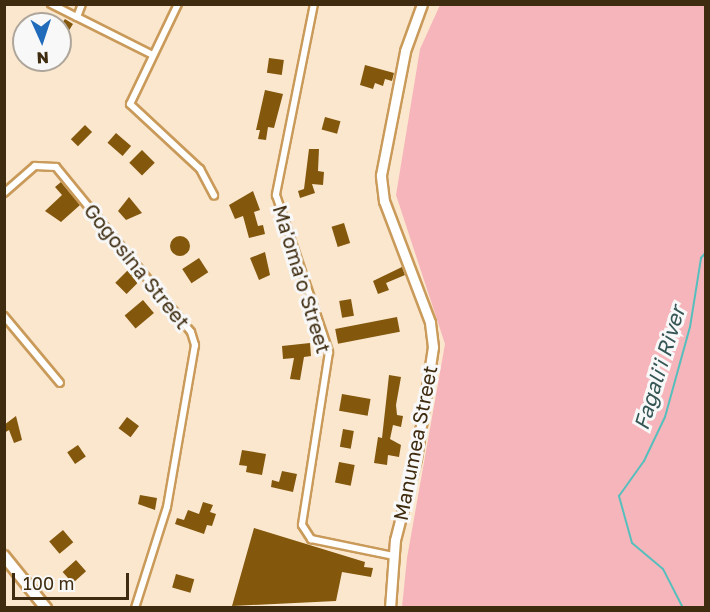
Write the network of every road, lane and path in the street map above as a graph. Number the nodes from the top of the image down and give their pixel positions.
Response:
1 (51, 4) edge
2 (82, 4) edge
3 (178, 4) edge
4 (314, 4) edge
5 (422, 4) edge
6 (76, 17) junction
7 (153, 55) junction
8 (4, 193) edge
9 (214, 195) dead end
10 (4, 316) edge
11 (60, 383) dead end
12 (4, 556) edge
13 (394, 556) junction
14 (46, 608) edge
15 (135, 608) edge
16 (390, 608) edge

1 - 6 street
2 - 6 street
3 - 7 street
4 - 13 street, Ma'oma'o Street
5 - 13 main road, Manumea Street
6 - 7 street
7 - 9 street
8 - 15 street, Gogosina Street
10 - 11 street
12 - 14 main road
13 - 16 main road, Manumea Street

